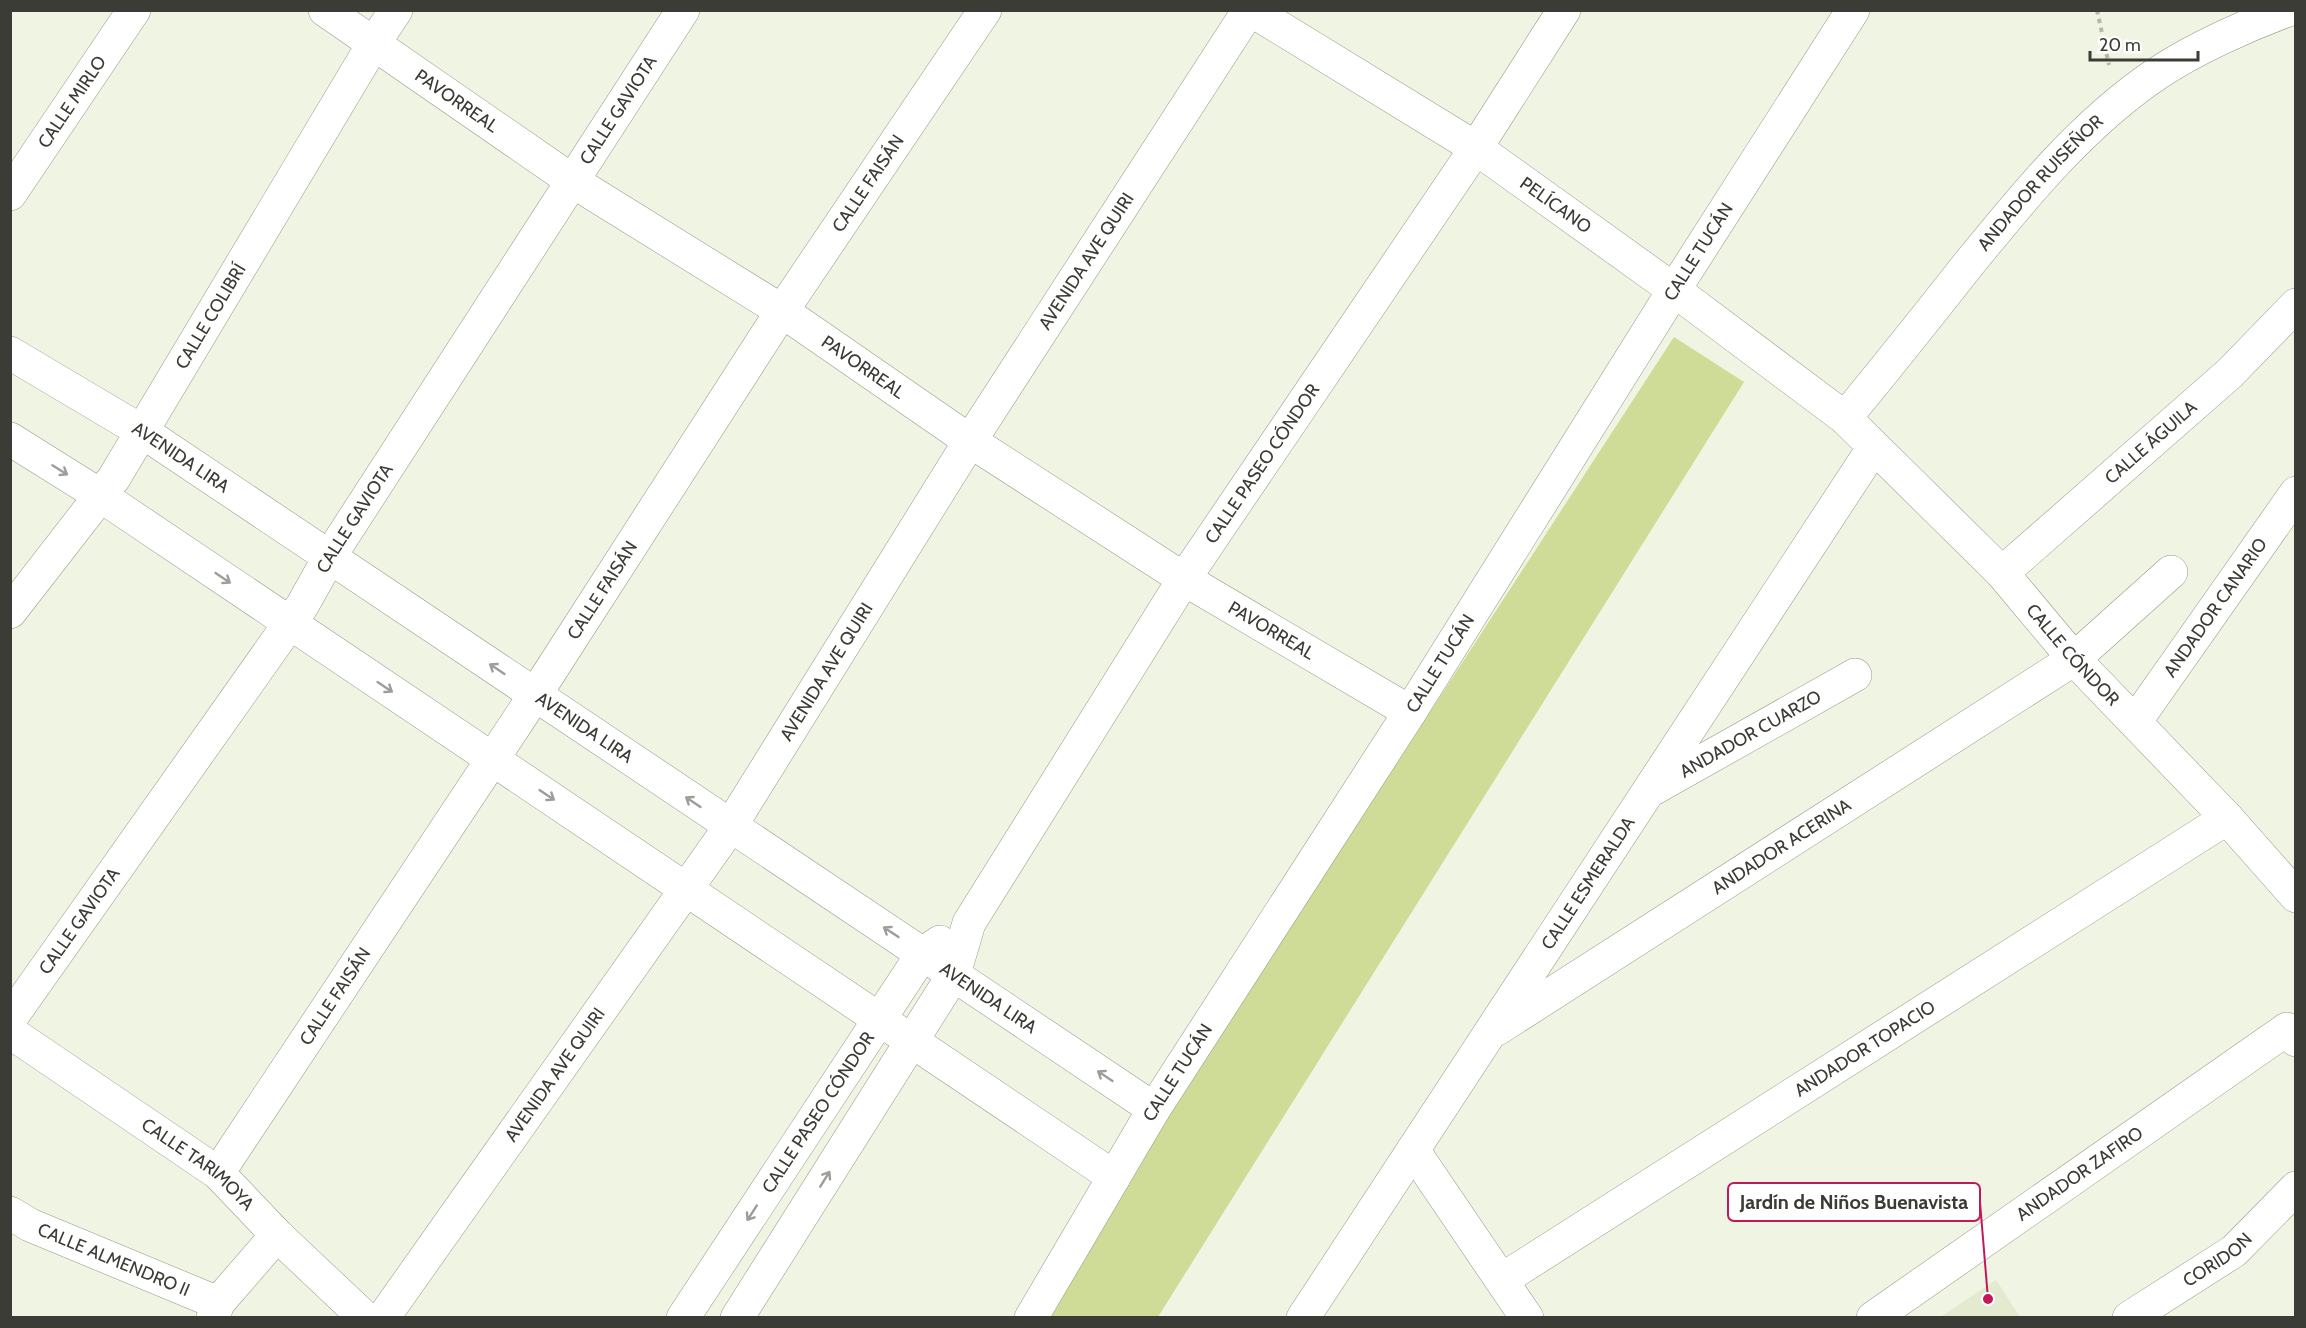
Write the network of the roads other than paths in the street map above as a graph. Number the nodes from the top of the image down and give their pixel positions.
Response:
1 (134, 10) edge
2 (325, 10) edge
3 (396, 10) edge
4 (683, 10) edge
5 (986, 10) edge
6 (1250, 10) edge
7 (1564, 10) edge
8 (1853, 10) edge
9 (2283, 11) edge
10 (374, 43) junction
11 (1476, 148) junction
12 (574, 182) junction
13 (10, 194) edge
14 (1674, 290) junction
15 (2295, 306) edge
16 (782, 311) junction
17 (10, 353) edge
18 (1845, 418) junction
19 (143, 432) junction
20 (10, 440) edge
21 (970, 441) junction
22 (1874, 447) junction
23 (2295, 493) edge
24 (101, 496) junction
25 (330, 556) junction
26 (2171, 572) dead end
27 (2002, 573) junction
28 (1184, 579) junction
29 (10, 612) edge
30 (290, 623) junction
31 (2074, 659) junction
32 (1855, 675) dead end
33 (535, 695) junction
34 (1410, 712) junction
35 (2135, 722) junction
36 (492, 759) junction
37 (1648, 792) junction
38 (2227, 818) junction
39 (730, 827) junction
40 (687, 889) junction
41 (2295, 896) edge
42 (969, 923) junction
43 (922, 953) junction
44 (954, 974) junction
45 (10, 1019) edge
46 (879, 1019) junction
47 (10, 1032) edge
48 (1488, 1035) junction
49 (2291, 1035) edge
50 (912, 1040) junction
51 (1154, 1109) junction
52 (1413, 1150) junction
53 (218, 1173) junction
54 (1114, 1176) junction
55 (2295, 1188) edge
56 (10, 1213) edge
57 (277, 1235) junction
58 (1503, 1279) junction
59 (216, 1310) edge
60 (365, 1317) edge
61 (382, 1317) edge
62 (683, 1317) edge
63 (737, 1317) edge
64 (1031, 1317) edge
65 (1303, 1317) edge
66 (1527, 1317) edge
67 (1873, 1317) edge
68 (2129, 1317) edge

1 - 13 street, CALLE MIRLO
2 - 10 street, PAVORREAL
3 - 10 street, CALLE COLIBRÍ
4 - 12 street, CALLE GAVIOTA
5 - 16 street, CALLE FAISÁN
6 - 11 street, PELÍCANO
6 - 21 street, AVENIDA AVE QUIRI
7 - 11 street, CALLE PASEO CÓNDOR
8 - 14 street, CALLE TUCÁN
9 - 18 street, ANDADOR RUISEÑOR
10 - 12 street, PAVORREAL
10 - 19 street, CALLE COLIBRÍ
11 - 14 street, PELÍCANO
11 - 28 street, CALLE PASEO CÓNDOR
12 - 16 street, PAVORREAL
12 - 25 street, CALLE GAVIOTA
14 - 18 street, PELÍCANO
14 - 34 street, CALLE TUCÁN
15 - 27 street, CALLE ÁGUILA
16 - 21 street, PAVORREAL
16 - 33 street, CALLE FAISÁN
17 - 19 street, AVENIDA LIRA
18 - 22 street, CALLE CÓNDOR
19 - 24 street, CALLE COLIBRÍ
19 - 25 street, AVENIDA LIRA
20 -> 24 street
21 - 28 street, PAVORREAL
21 - 39 street, AVENIDA AVE QUIRI
22 - 27 street, CALLE CÓNDOR
22 - 37 street, CALLE ESMERALDA
23 - 35 street, ANDADOR CANARIO
24 - 29 street, CALLE COLIBRÍ
24 -> 30 street
25 - 30 street, CALLE GAVIOTA
33 -> 25 street, AVENIDA LIRA
26 - 31 street, ANDADOR ACERINA
27 - 31 street, CALLE CÓNDOR
28 - 34 street, PAVORREAL
28 - 42 street, CALLE PASEO CÓNDOR
30 -> 36 street
30 - 45 street, CALLE GAVIOTA
31 - 35 street, CALLE CÓNDOR
31 - 48 street, ANDADOR ACERINA
32 - 37 street, ANDADOR CUARZO
33 - 36 street, CALLE FAISÁN
39 -> 33 street, AVENIDA LIRA
34 - 51 street, CALLE TUCÁN
35 - 38 street, CALLE CÓNDOR
36 -> 40 street
36 - 53 street, CALLE FAISÁN
37 - 48 street, CALLE ESMERALDA
38 - 41 street, CALLE CÓNDOR
38 - 58 street, ANDADOR TOPACIO
39 - 40 street, AVENIDA AVE QUIRI
43 -> 39 street, AVENIDA LIRA
40 - 46 street
40 - 61 street, AVENIDA AVE QUIRI
42 - 43 street, CALLE PASEO CÓNDOR
42 - 44 street, CALLE PASEO CÓNDOR
43 - 44 street, AVENIDA LIRA
43 - 46 street, CALLE PASEO CÓNDOR
44 - 50 street, CALLE PASEO CÓNDOR
51 -> 44 street, AVENIDA LIRA
46 - 50 street
46 -> 62 street, CALLE PASEO CÓNDOR
47 - 53 street, CALLE TARIMOYA
48 - 52 street, CALLE ESMERALDA
49 - 67 street, ANDADOR ZAFIRO
50 - 54 street
63 -> 50 street, CALLE PASEO CÓNDOR
51 - 54 street, CALLE TUCÁN
52 - 58 street
52 - 65 street, CALLE ESMERALDA
53 - 57 street, CALLE TARIMOYA
54 - 64 street, CALLE TUCÁN
55 - 68 street, CORIDON
56 - 59 street, CALLE ALMENDRO II
57 - 59 street
57 - 60 street, CALLE TARIMOYA
58 - 66 street

